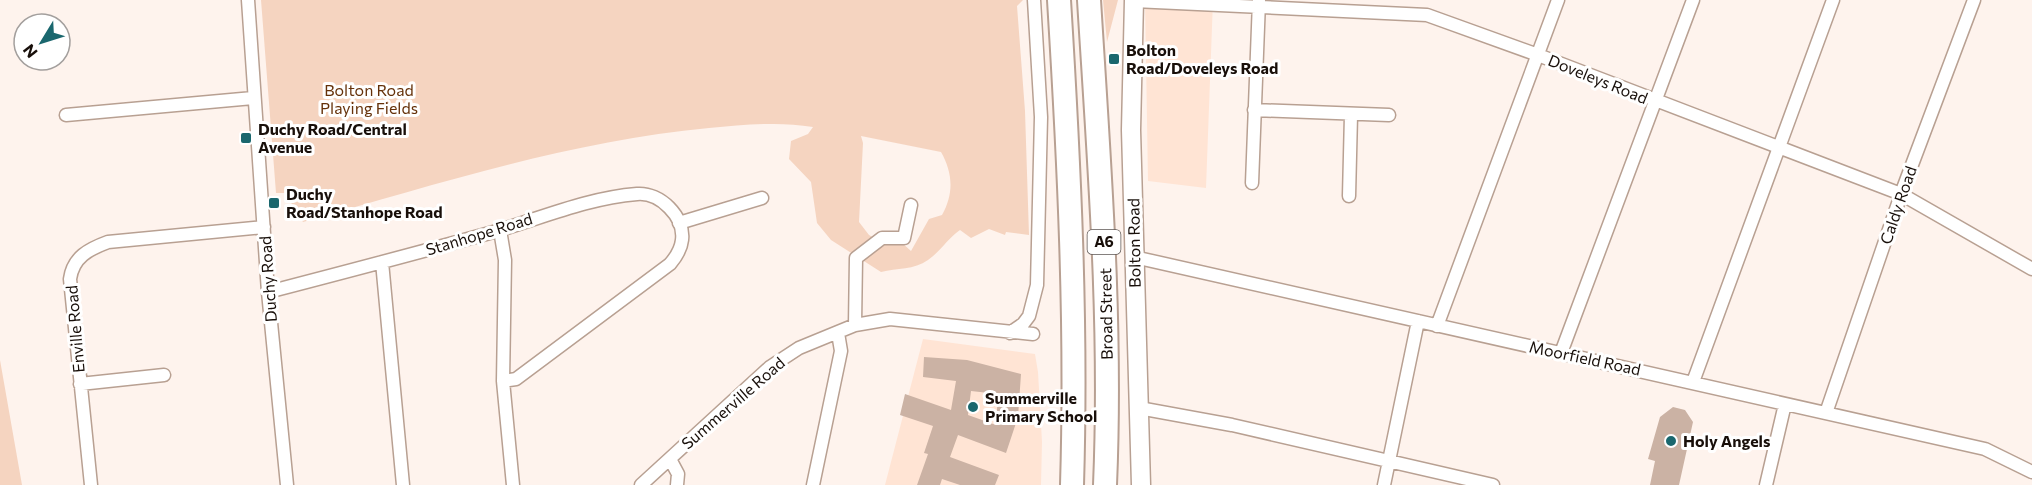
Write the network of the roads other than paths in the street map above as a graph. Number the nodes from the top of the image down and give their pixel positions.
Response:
1 (248, 0) edge
2 (1034, 0) edge
3 (1059, 0) edge
4 (1089, 0) edge
5 (1134, 0) edge
6 (1558, 0) edge
7 (1692, 0) edge
8 (1833, 0) edge
9 (1974, 0) edge
10 (1258, 3) edge
11 (1538, 55) junction
12 (253, 98) junction
13 (1655, 101) junction
14 (1254, 110) junction
15 (1351, 115) junction
16 (1389, 115) dead end
17 (66, 116) dead end
18 (1778, 147) junction
19 (1252, 183) dead end
20 (1901, 194) junction
21 (1349, 196) dead end
22 (762, 198) dead end
23 (911, 205) dead end
24 (679, 223) junction
25 (264, 227) junction
26 (500, 230) junction
27 (1134, 257) junction
28 (382, 262) junction
29 (2032, 269) edge
30 (268, 292) junction
31 (1418, 321) junction
32 (855, 325) junction
33 (1437, 326) junction
34 (838, 333) junction
35 (1010, 333) junction
36 (1033, 334) dead end
37 (1561, 353) junction
38 (164, 375) dead end
39 (502, 381) junction
40 (1693, 382) junction
41 (80, 384) junction
42 (1785, 404) junction
43 (1139, 408) junction
44 (1826, 413) junction
45 (670, 459) junction
46 (1388, 462) junction
47 (2032, 472) edge
48 (91, 485) edge
49 (287, 485) edge
50 (403, 485) edge
51 (513, 485) edge
52 (641, 485) edge
53 (677, 485) edge
54 (813, 485) edge
55 (1072, 485) edge
56 (1105, 485) edge
57 (1141, 485) edge
58 (1384, 485) edge
59 (1493, 485) edge
60 (1766, 485) edge

1 - 12 street, Duchy Road
2 - 35 street
3 - 55 highway, Broad Street / A6
4 - 56 highway, Broad Street / A6
5 - 10 street, Doveleys Road
5 - 27 street, Bolton Road
6 - 11 street
7 - 13 street
8 - 18 street
9 - 20 street, Caldy Road
10 - 11 street, Doveleys Road
10 - 14 street
11 - 13 street, Doveleys Road
11 - 33 street
12 - 17 street
12 - 25 street, Duchy Road
13 - 18 street, Doveleys Road
13 - 37 street
14 - 15 street
14 - 19 street
15 - 16 street
15 - 21 street
18 - 20 street, Doveleys Road
18 - 40 street
20 - 29 street, Doveleys Road
20 - 44 street, Caldy Road
22 - 24 street
23 - 32 street
24 - 26 street, Stanhope Road
24 - 39 street
25 - 30 street, Duchy Road
25 - 41 street, Enville Road
26 - 28 street, Stanhope Road
26 - 39 street
27 - 31 street, Moorfield Road
27 - 43 street, Bolton Road
28 - 30 street, Stanhope Road
28 - 50 street
30 - 49 street, Duchy Road
31 - 33 street, Moorfield Road
31 - 46 street
32 - 34 street, Summerville Road
32 - 35 street, Summerville Road
33 - 37 street, Moorfield Road
34 - 45 street, Summerville Road
34 - 54 street
35 - 36 street, Summerville Road
37 - 40 street, Moorfield Road
38 - 41 street
39 - 51 street
40 - 42 street, Moorfield Road
41 - 48 street, Enville Road
42 - 44 street, Moorfield Road
42 - 60 street
43 - 46 street
43 - 57 street, Bolton Road
44 - 47 street, Moorfield Road
45 - 52 street, Summerville Road
45 - 53 street
46 - 58 street
46 - 59 street

